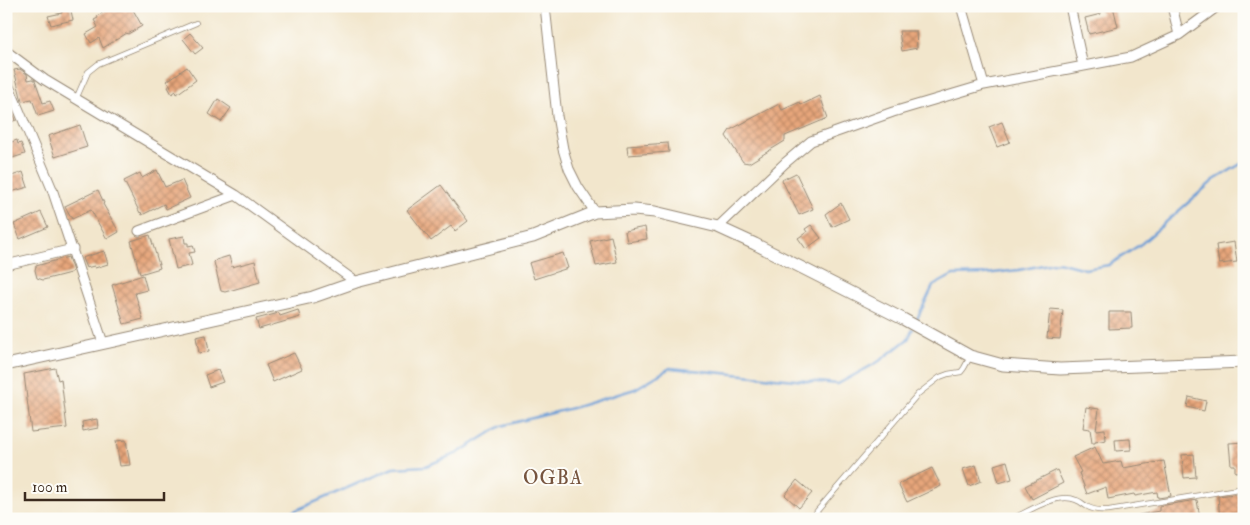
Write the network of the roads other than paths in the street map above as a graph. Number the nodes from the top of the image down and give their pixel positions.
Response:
1 (545, 6) edge
2 (961, 6) edge
3 (1070, 6) edge
4 (1172, 6) edge
5 (1218, 6) edge
6 (196, 23) dead end
7 (1179, 35) junction
8 (6, 51) edge
9 (1083, 66) junction
10 (6, 79) edge
11 (984, 85) junction
12 (76, 99) junction
13 (236, 195) junction
14 (595, 212) junction
15 (718, 227) junction
16 (139, 231) dead end
17 (73, 249) junction
18 (6, 264) edge
19 (356, 282) junction
20 (103, 344) junction
21 (970, 356) junction
22 (1244, 362) edge
23 (6, 365) edge
24 (1244, 488) edge
25 (812, 519) edge
26 (1012, 519) edge

1 - 14 street
2 - 11 street
3 - 9 street
4 - 7 street
5 - 7 street
6 - 12 lane
7 - 9 street
8 - 12 street
9 - 11 street
10 - 17 street
11 - 15 street
12 - 13 street
13 - 16 street
13 - 19 street
14 - 15 street
14 - 19 street
15 - 21 street
17 - 18 street
17 - 20 street
19 - 20 street
20 - 23 street
21 - 22 street
21 - 25 lane
24 - 26 lane

